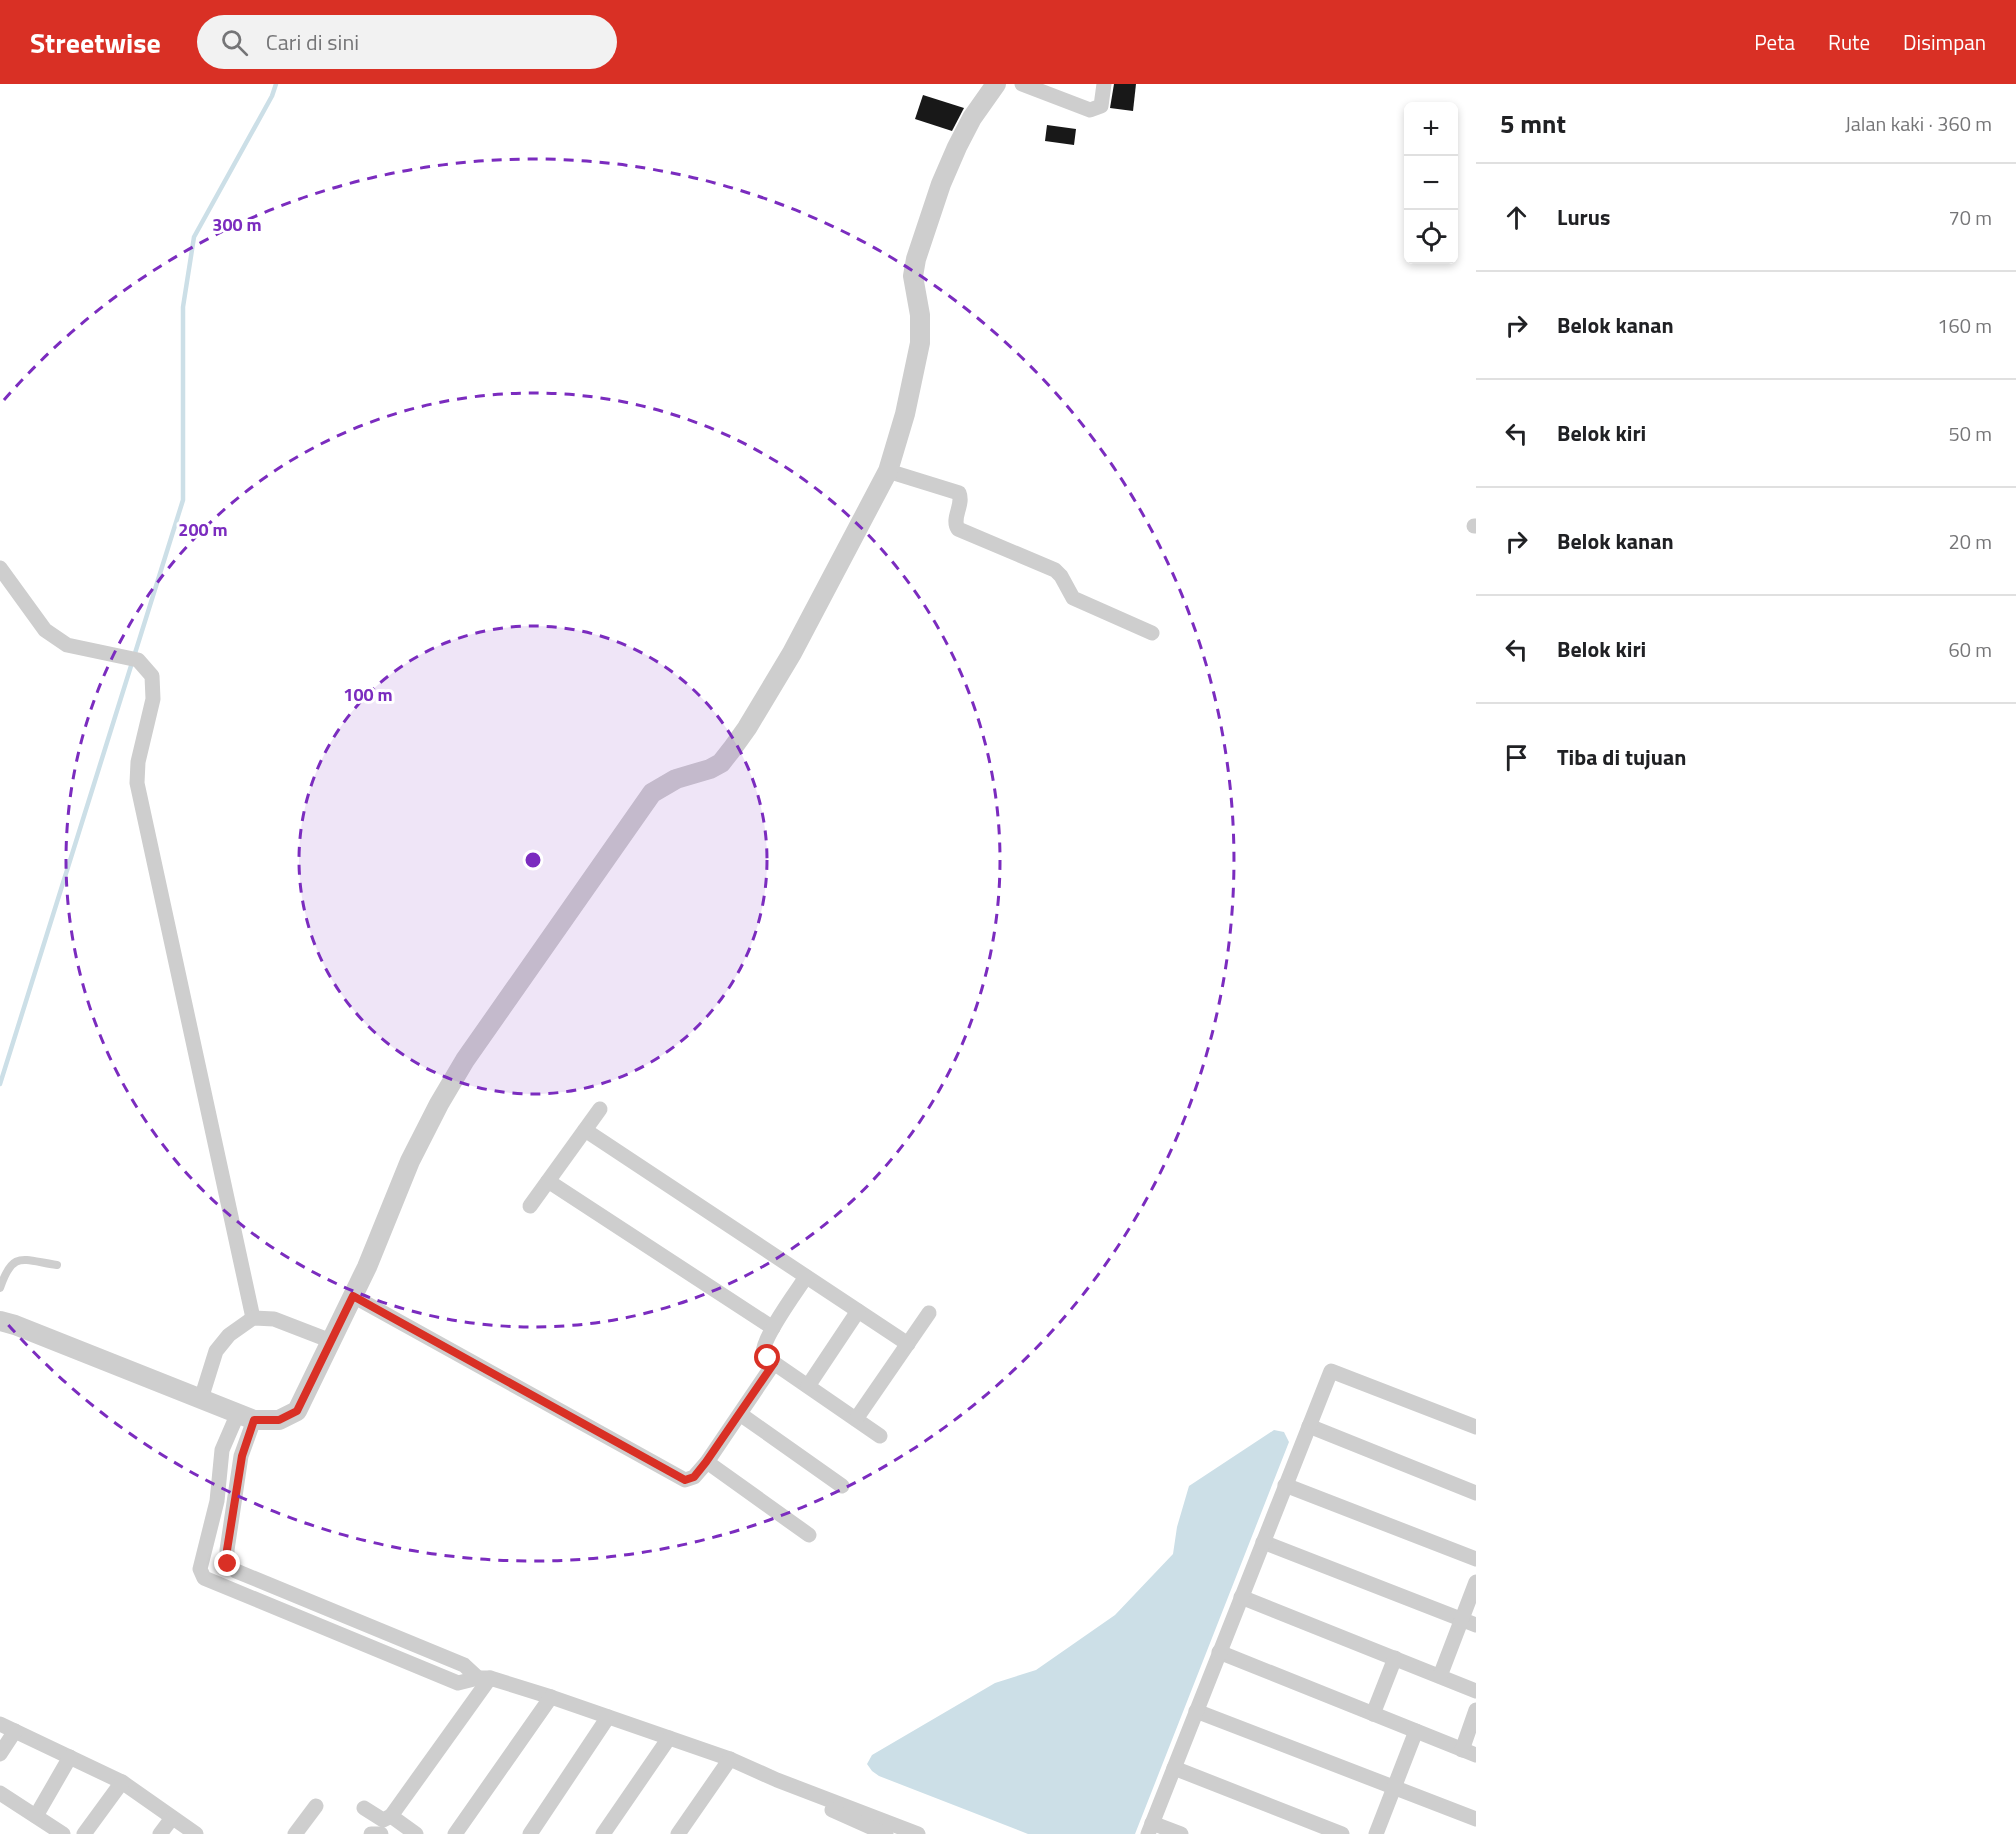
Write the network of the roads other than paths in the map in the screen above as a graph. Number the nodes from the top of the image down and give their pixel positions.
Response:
1 (996, 84) edge
2 (1022, 84) edge
3 (1104, 84) edge
4 (888, 471) junction
5 (0, 568) edge
6 (1152, 633) dead end
7 (600, 1109) dead end
8 (585, 1130) junction
9 (548, 1181) junction
10 (530, 1206) dead end
11 (57, 1265) dead end
12 (806, 1277) junction
13 (0, 1288) edge
14 (353, 1296) junction
15 (858, 1311) junction
16 (929, 1313) dead end
17 (253, 1318) junction
18 (0, 1321) edge
19 (773, 1328) junction
20 (332, 1341) junction
21 (908, 1344) junction
22 (774, 1363) junction
23 (808, 1386) junction
24 (201, 1398) junction
25 (740, 1413) junction
26 (246, 1417) junction
27 (856, 1419) junction
28 (1309, 1426) junction
29 (1476, 1427) edge
30 (880, 1436) dead end
31 (706, 1462) junction
32 (1285, 1485) junction
33 (842, 1486) dead end
34 (1476, 1493) edge
35 (809, 1535) dead end
36 (1263, 1542) junction
37 (1476, 1559) edge
38 (1476, 1582) edge
39 (1241, 1597) junction
40 (1469, 1622) edge
41 (1219, 1652) junction
42 (1395, 1658) junction
43 (1440, 1677) junction
44 (484, 1678) junction
45 (1476, 1691) edge
46 (551, 1697) junction
47 (1476, 1710) edge
48 (1196, 1711) junction
49 (1373, 1714) junction
50 (608, 1717) junction
51 (0, 1724) edge
52 (15, 1731) junction
53 (1416, 1731) junction
54 (669, 1738) junction
55 (1469, 1753) edge
56 (0, 1754) edge
57 (70, 1757) junction
58 (730, 1759) junction
59 (1174, 1768) junction
60 (777, 1780) junction
61 (122, 1782) junction
62 (1394, 1788) junction
63 (0, 1793) edge
64 (316, 1806) dead end
65 (364, 1808) dead end
66 (36, 1816) junction
67 (391, 1816) junction
68 (172, 1818) junction
69 (1476, 1819) edge
70 (1150, 1828) edge
71 (63, 1834) edge
72 (84, 1834) edge
73 (160, 1834) edge
74 (196, 1834) edge
75 (295, 1834) edge
76 (371, 1834) edge
77 (381, 1834) edge
78 (416, 1834) edge
79 (455, 1834) edge
80 (530, 1834) edge
81 (603, 1834) edge
82 (678, 1834) edge
83 (886, 1834) edge
84 (918, 1834) edge
85 (1181, 1834) edge
86 (1342, 1834) edge
87 (1376, 1834) edge

1 - 4 street
2 - 3 street
4 - 6 street
4 - 14 street
5 - 17 street
7 - 8 street
8 - 9 street
8 - 12 street
9 - 10 street
9 - 19 street
11 - 13 lane
12 - 15 street
12 - 19 street
14 - 20 street
14 - 31 street
15 - 21 street
15 - 23 street
16 - 21 street
17 - 20 street
17 - 24 street
18 - 24 street
19 - 22 street
20 - 26 street
21 - 27 street
22 - 23 street
22 - 25 street
23 - 27 street
24 - 26 street
25 - 31 street
25 - 33 street
26 - 44 street
26 - 44 street
27 - 30 street
28 - 29 street
28 - 32 street
28 - 34 street
31 - 35 street
32 - 36 street
32 - 37 street
36 - 39 street
36 - 40 street
38 - 40 street
39 - 41 street
39 - 42 street
40 - 43 street
41 - 48 street
41 - 49 street
42 - 43 street
42 - 49 street
43 - 45 street
44 - 46 street
44 - 67 street
46 - 50 street
46 - 79 street
47 - 55 street
48 - 59 street
48 - 62 street
49 - 53 street
50 - 54 street
50 - 80 street
51 - 52 street
52 - 56 street
52 - 57 street
53 - 55 street
53 - 62 street
54 - 58 street
54 - 81 street
57 - 61 street
57 - 66 street
58 - 60 street
58 - 82 street
59 - 70 street
59 - 86 street
60 - 83 street
60 - 84 street
61 - 68 street
61 - 72 street
62 - 69 street
62 - 87 street
63 - 66 street
64 - 75 street
65 - 67 street
66 - 71 street
67 - 78 street
68 - 73 street
68 - 74 street
70 - 85 street
76 - 77 street

